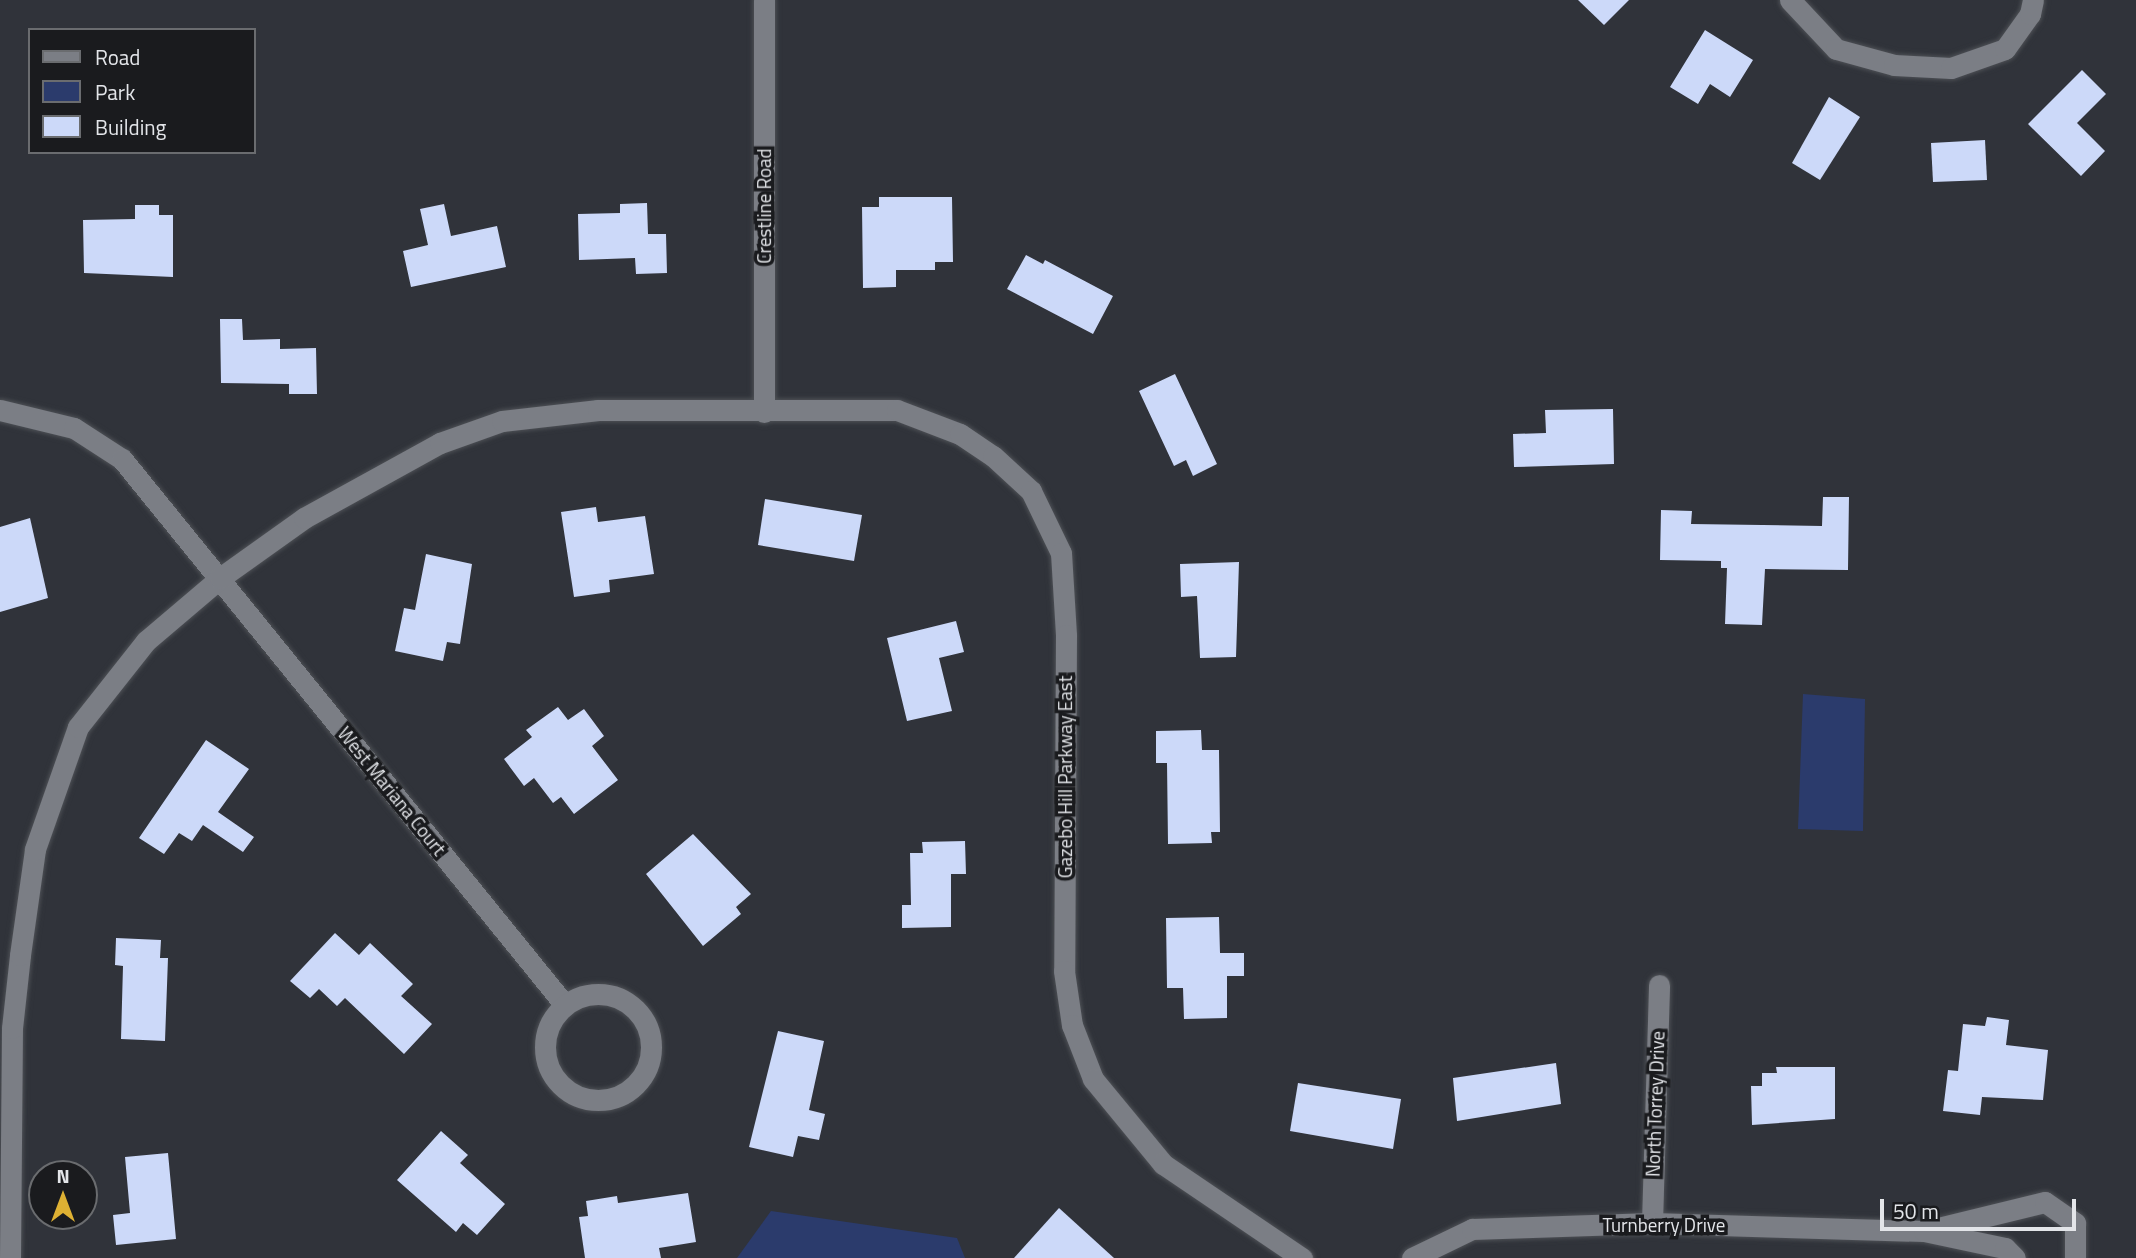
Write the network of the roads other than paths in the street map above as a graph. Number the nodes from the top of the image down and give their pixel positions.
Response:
1 (764, 0) edge
2 (1790, 0) edge
3 (2033, 0) edge
4 (0, 411) edge
5 (764, 412) junction
6 (220, 578) junction
7 (1659, 985) dead end
8 (565, 1005) junction
9 (6, 1099) edge
10 (1651, 1223) junction
11 (1924, 1231) junction
12 (10, 1258) edge
13 (1302, 1258) edge
14 (1412, 1258) edge
15 (2015, 1258) edge
16 (2075, 1258) edge

1 - 5 street, Crestline Road
2 - 3 street
4 - 6 street, West Mariana Court
5 - 6 street, Gazebo Hill Parkway East
5 - 13 street, Gazebo Hill Parkway East
6 - 8 street, West Mariana Court
6 - 9 street, Gazebo Hill Parkway East
7 - 10 street, North Torrey Drive
8 - 8 street
9 - 12 street, Gazebo Hill Parkway East
10 - 11 street, Turnberry Drive
10 - 14 street, Turnberry Drive
11 - 15 street, Turnberry Drive
11 - 16 street, Turnberry Drive

